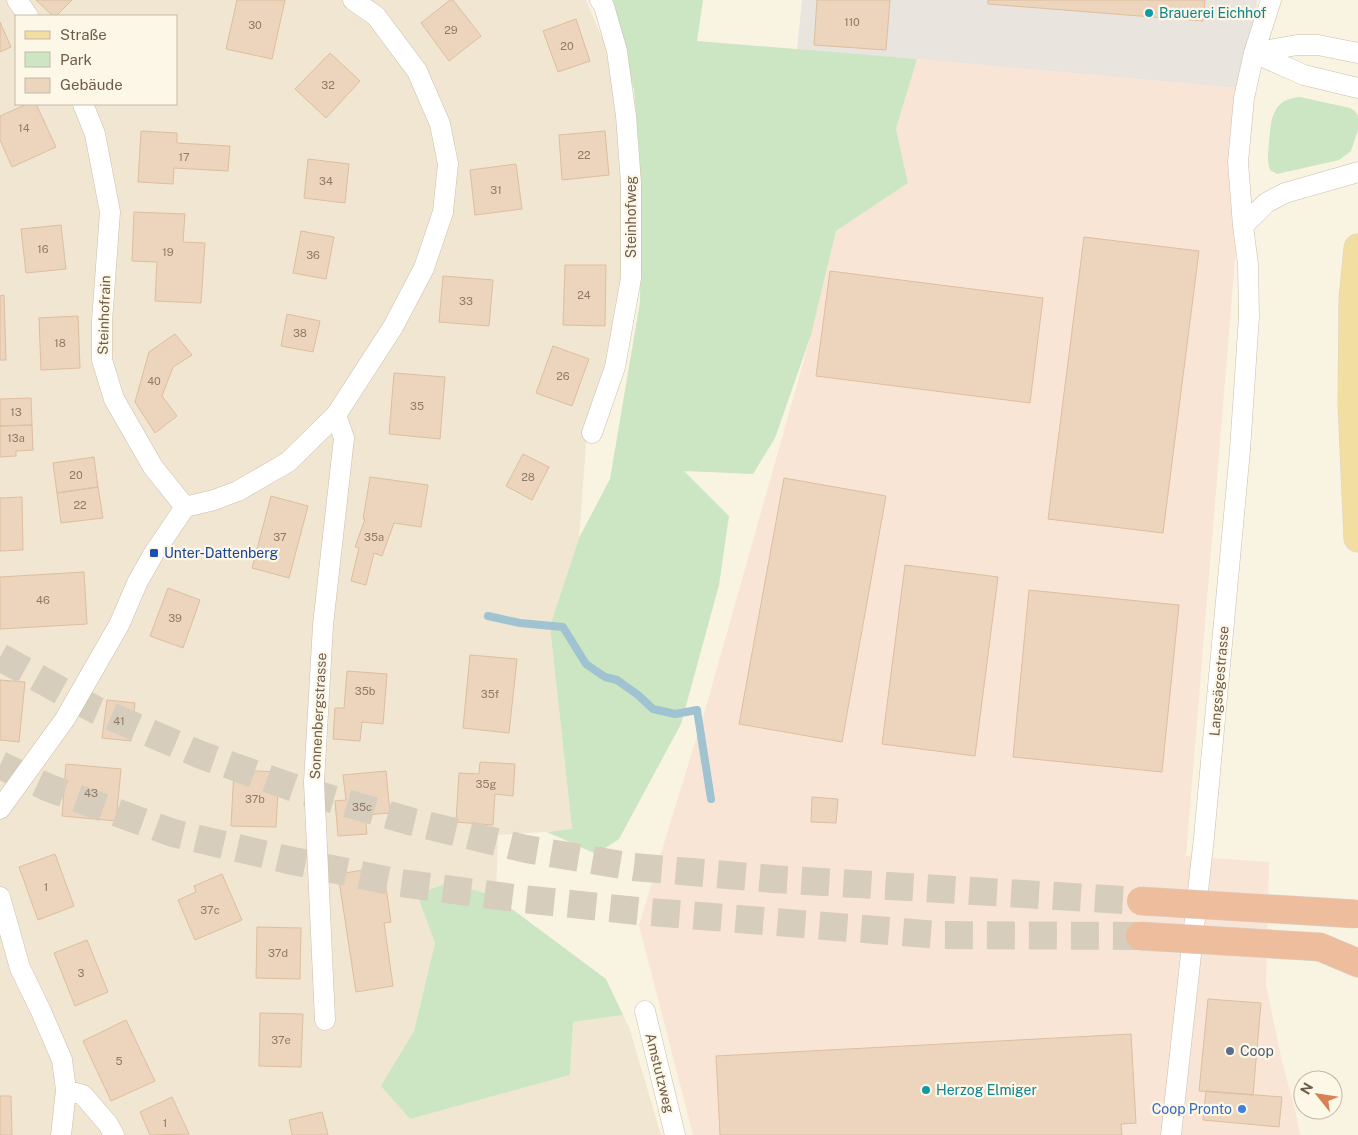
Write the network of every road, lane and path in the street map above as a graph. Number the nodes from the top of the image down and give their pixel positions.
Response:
1 (17, 0) edge
2 (353, 0) edge
3 (600, 0) edge
4 (1271, 0) edge
5 (27, 15) edge
6 (1254, 53) junction
7 (1358, 53) edge
8 (1358, 88) edge
9 (83, 105) edge
10 (1358, 172) edge
11 (1243, 226) junction
12 (1358, 248) edge
13 (336, 415) junction
14 (592, 433) dead end
15 (185, 507) junction
16 (1358, 538) edge
17 (0, 809) edge
18 (0, 897) edge
19 (1141, 901) tunnel mouth
20 (1357, 914) edge
21 (1140, 936) tunnel mouth
22 (1320, 947) junction
23 (1358, 952) edge
24 (1358, 963) edge
25 (645, 1011) dead end
26 (325, 1020) dead end
27 (66, 1090) junction
28 (61, 1135) edge
29 (114, 1135) edge
30 (675, 1135) edge
31 (1171, 1135) edge

1 - 5 street
2 - 13 street
3 - 14 street, Steinhofweg
4 - 6 street, Langsägestrasse
6 - 7 street
6 - 8 street
6 - 11 street, Langsägestrasse
9 - 15 street, Steinhofrain
10 - 11 street
11 - 31 street, Langsägestrasse
12 - 16 main road
13 - 15 street
13 - 26 street, Sonnenbergstrasse
15 - 17 street
18 - 27 street
19 - 20 highway, bridge
21 - 22 highway, bridge
22 - 23 highway
22 - 24 highway
25 - 30 street, Amstutzweg
27 - 28 street
27 - 29 street

